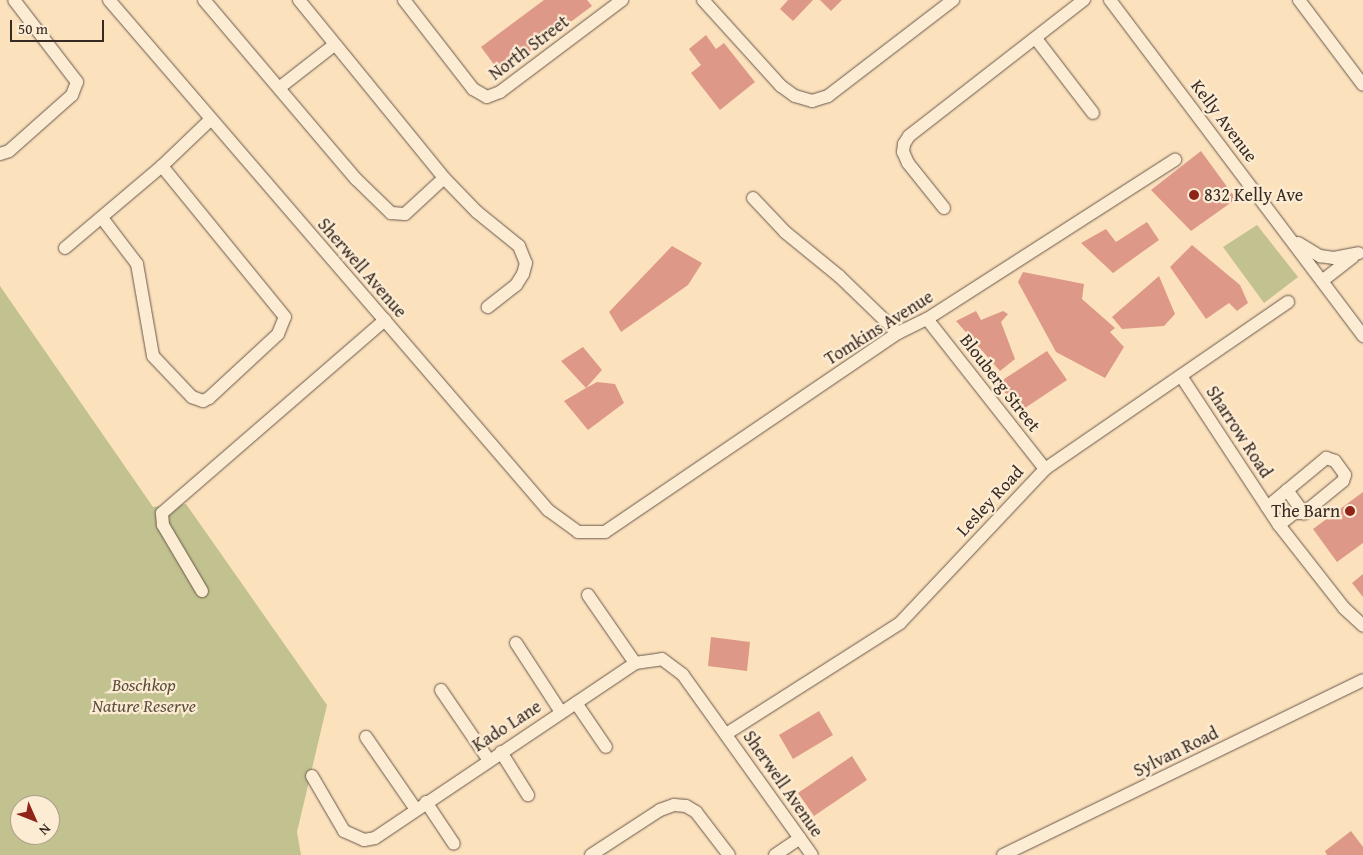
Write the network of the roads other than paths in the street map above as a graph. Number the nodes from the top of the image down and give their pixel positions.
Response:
1 (14, 0) edge
2 (109, 0) edge
3 (204, 0) edge
4 (299, 0) edge
5 (404, 0) edge
6 (622, 0) edge
7 (703, 0) edge
8 (953, 0) edge
9 (1084, 0) edge
10 (1110, 0) edge
11 (1299, 0) edge
12 (1037, 40) junction
13 (334, 45) junction
14 (1363, 85) edge
15 (279, 88) junction
16 (1092, 113) dead end
17 (210, 120) junction
18 (0, 154) edge
19 (1175, 160) dead end
20 (162, 166) junction
21 (444, 178) junction
22 (753, 198) dead end
23 (944, 208) dead end
24 (102, 218) junction
25 (1290, 237) junction
26 (65, 248) dead end
27 (1361, 251) edge
28 (1322, 281) junction
29 (1288, 302) dead end
30 (488, 307) dead end
31 (927, 319) junction
32 (385, 320) junction
33 (898, 333) junction
34 (1363, 336) edge
35 (1181, 376) junction
36 (1045, 469) junction
37 (1284, 493) junction
38 (1267, 507) junction
39 (1304, 513) junction
40 (1279, 525) junction
41 (604, 532) joint
42 (202, 591) dead end
43 (588, 595) dead end
44 (1363, 626) edge
45 (516, 643) dead end
46 (635, 663) junction
47 (1363, 680) edge
48 (441, 690) dead end
49 (576, 703) junction
50 (560, 712) junction
51 (726, 734) junction
52 (366, 737) dead end
53 (606, 747) dead end
54 (501, 752) junction
55 (488, 759) junction
56 (312, 776) dead end
57 (528, 795) dead end
58 (420, 805) junction
59 (800, 838) junction
60 (454, 844) dead end
61 (590, 855) edge
62 (728, 855) edge
63 (775, 855) edge
64 (812, 855) edge
65 (1003, 855) edge

1 - 18 street
2 - 17 street, Sherwell Avenue
3 - 15 street
4 - 13 street
5 - 6 street, North Street
7 - 8 street
9 - 12 street
10 - 25 street, Kelly Avenue
11 - 14 street
12 - 16 street
12 - 23 street
13 - 15 street
13 - 21 street
15 - 21 street
17 - 20 street
17 - 32 street, Sherwell Avenue
19 - 31 street, Tomkins Avenue
20 - 24 street
20 - 24 street
21 - 30 street
22 - 33 street
24 - 26 street
25 - 27 street
25 - 28 street, Kelly Avenue
27 - 28 street
28 - 34 street, Kelly Avenue
29 - 35 street, Lesley Road
31 - 33 street, Tomkins Avenue
31 - 36 street, Blouberg Street
32 - 41 street, Sherwell Avenue
32 - 42 street
33 - 41 street, Tomkins Avenue
35 - 36 street, Lesley Road
35 - 38 street, Sharrow Road
36 - 51 street, Lesley Road
37 - 38 street, Sharrow Road
37 - 39 street
37 - 39 street, Sharrow Road
38 - 40 street, Sharrow Road
39 - 40 street
40 - 44 street, Sharrow Road
43 - 46 street
45 - 50 street
46 - 49 street, Kado Lane
46 - 51 street, Kado Lane
47 - 65 street, Sylvan Road
48 - 55 street
49 - 50 street, Kado Lane
49 - 53 street
50 - 54 street, Kado Lane
51 - 59 street, Sherwell Avenue
52 - 58 street
54 - 55 street, Kado Lane
54 - 57 street
55 - 58 street, Kado Lane
56 - 58 street, Kado Lane
58 - 60 street
59 - 63 street
59 - 64 street, Sherwell Avenue
61 - 62 street

